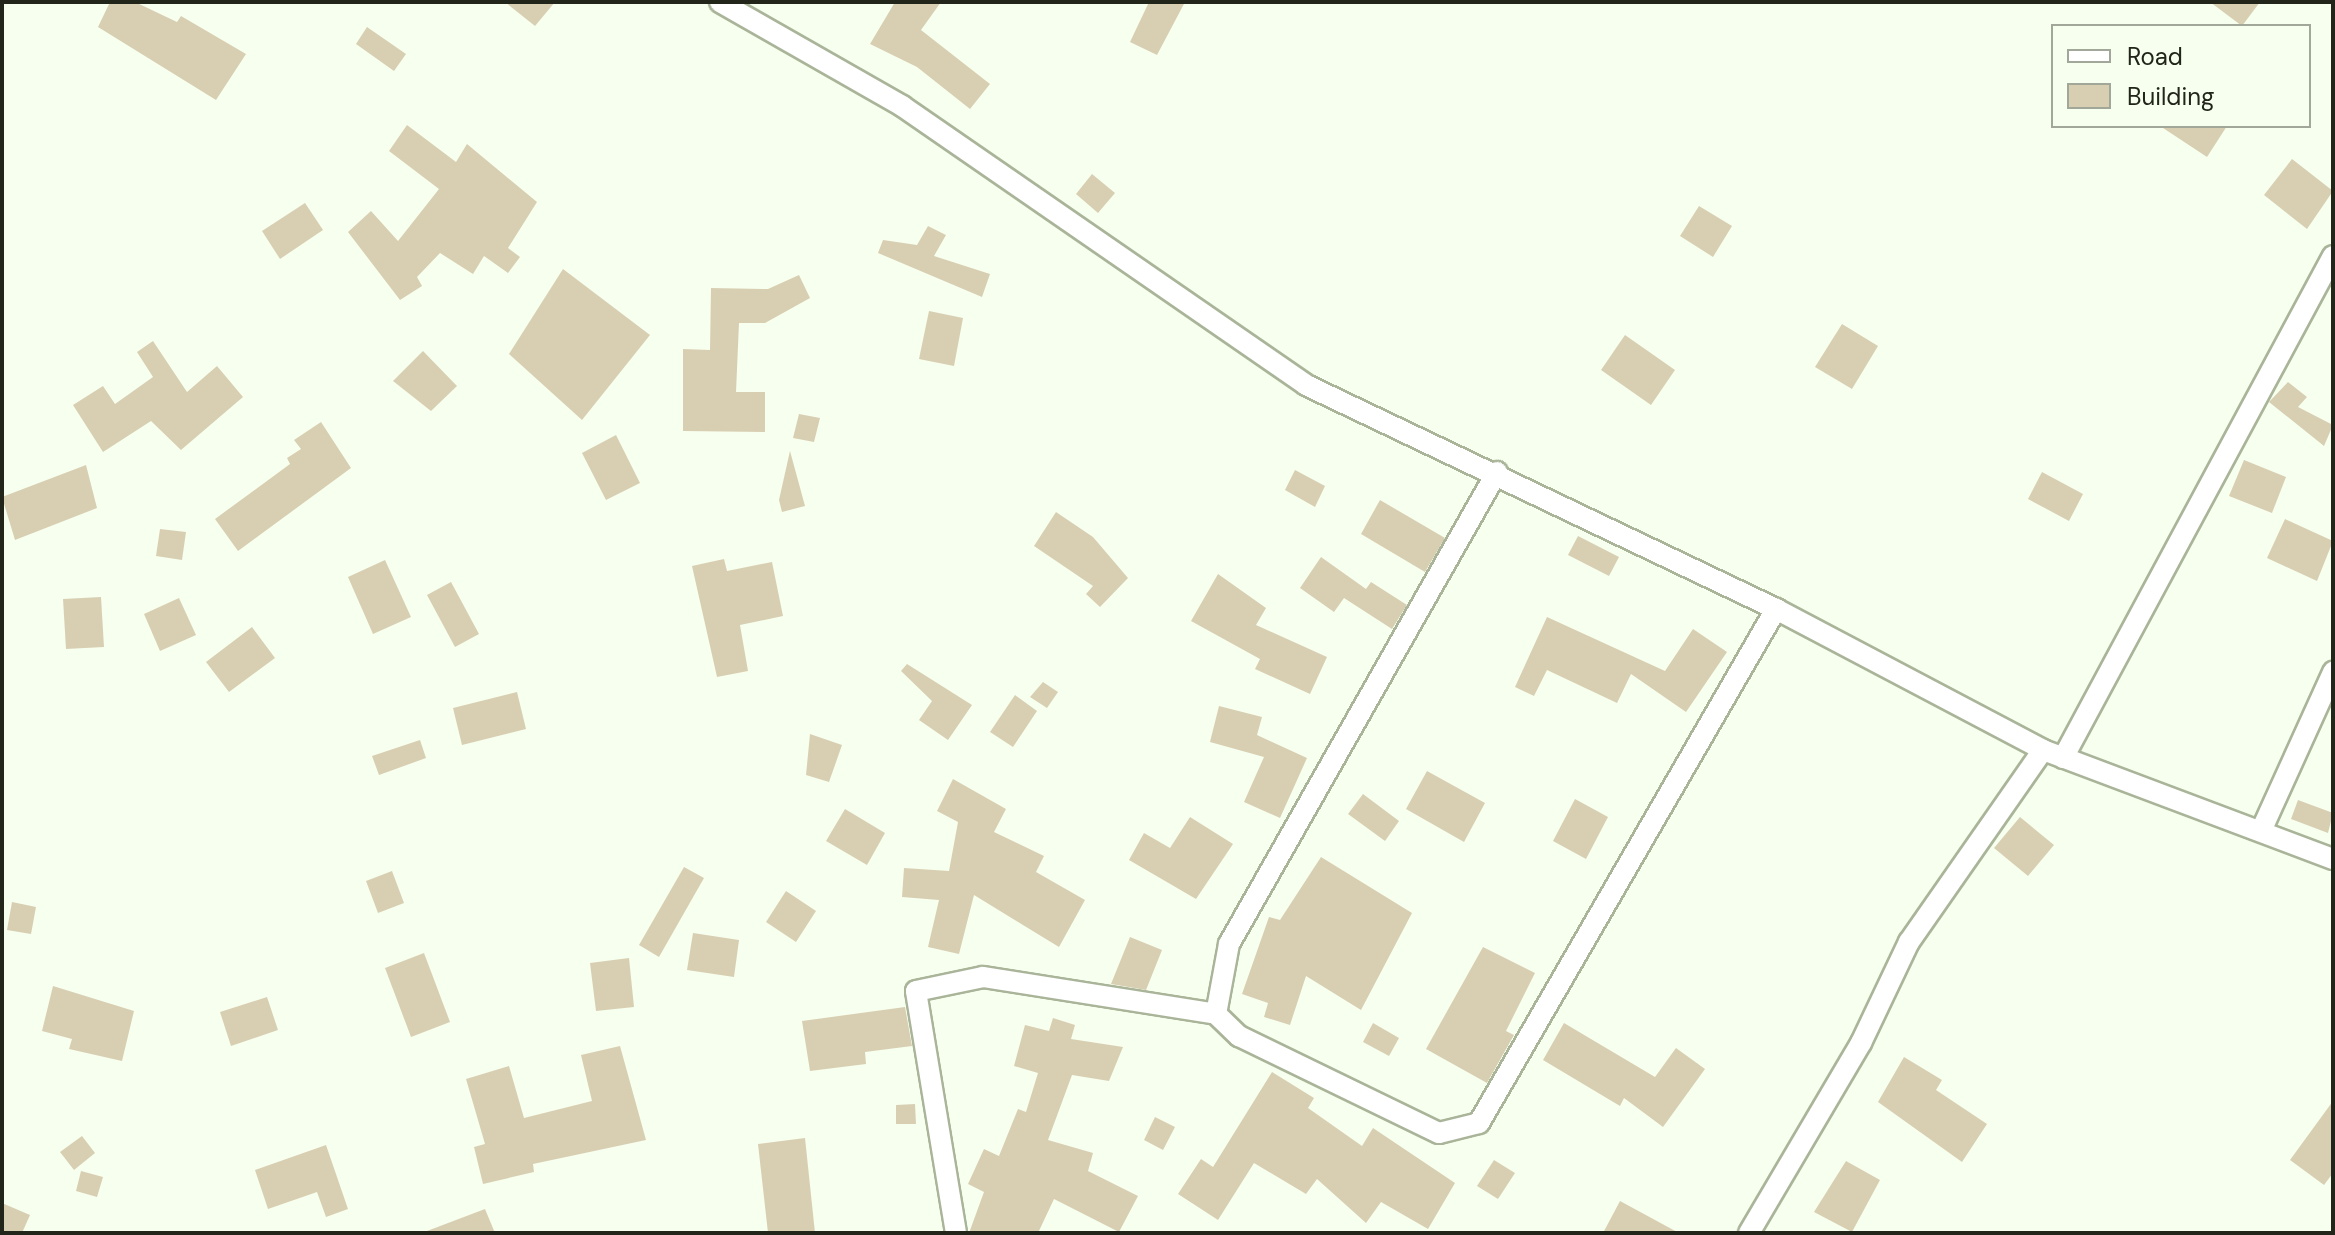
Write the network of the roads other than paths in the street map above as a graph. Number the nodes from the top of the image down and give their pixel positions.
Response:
1 (720, 2) edge
2 (2333, 256) edge
3 (1497, 472) junction
4 (1776, 609) junction
5 (2333, 672) edge
6 (2043, 750) junction
7 (2063, 758) junction
8 (2261, 831) junction
9 (2333, 859) edge
10 (1216, 1014) junction
11 (956, 1233) edge
12 (1749, 1233) edge

1 - 3 street
2 - 7 street
3 - 4 street
3 - 10 street
4 - 6 street
4 - 10 street
5 - 8 street
6 - 7 street
6 - 12 street
7 - 8 street
8 - 9 street
10 - 11 street

